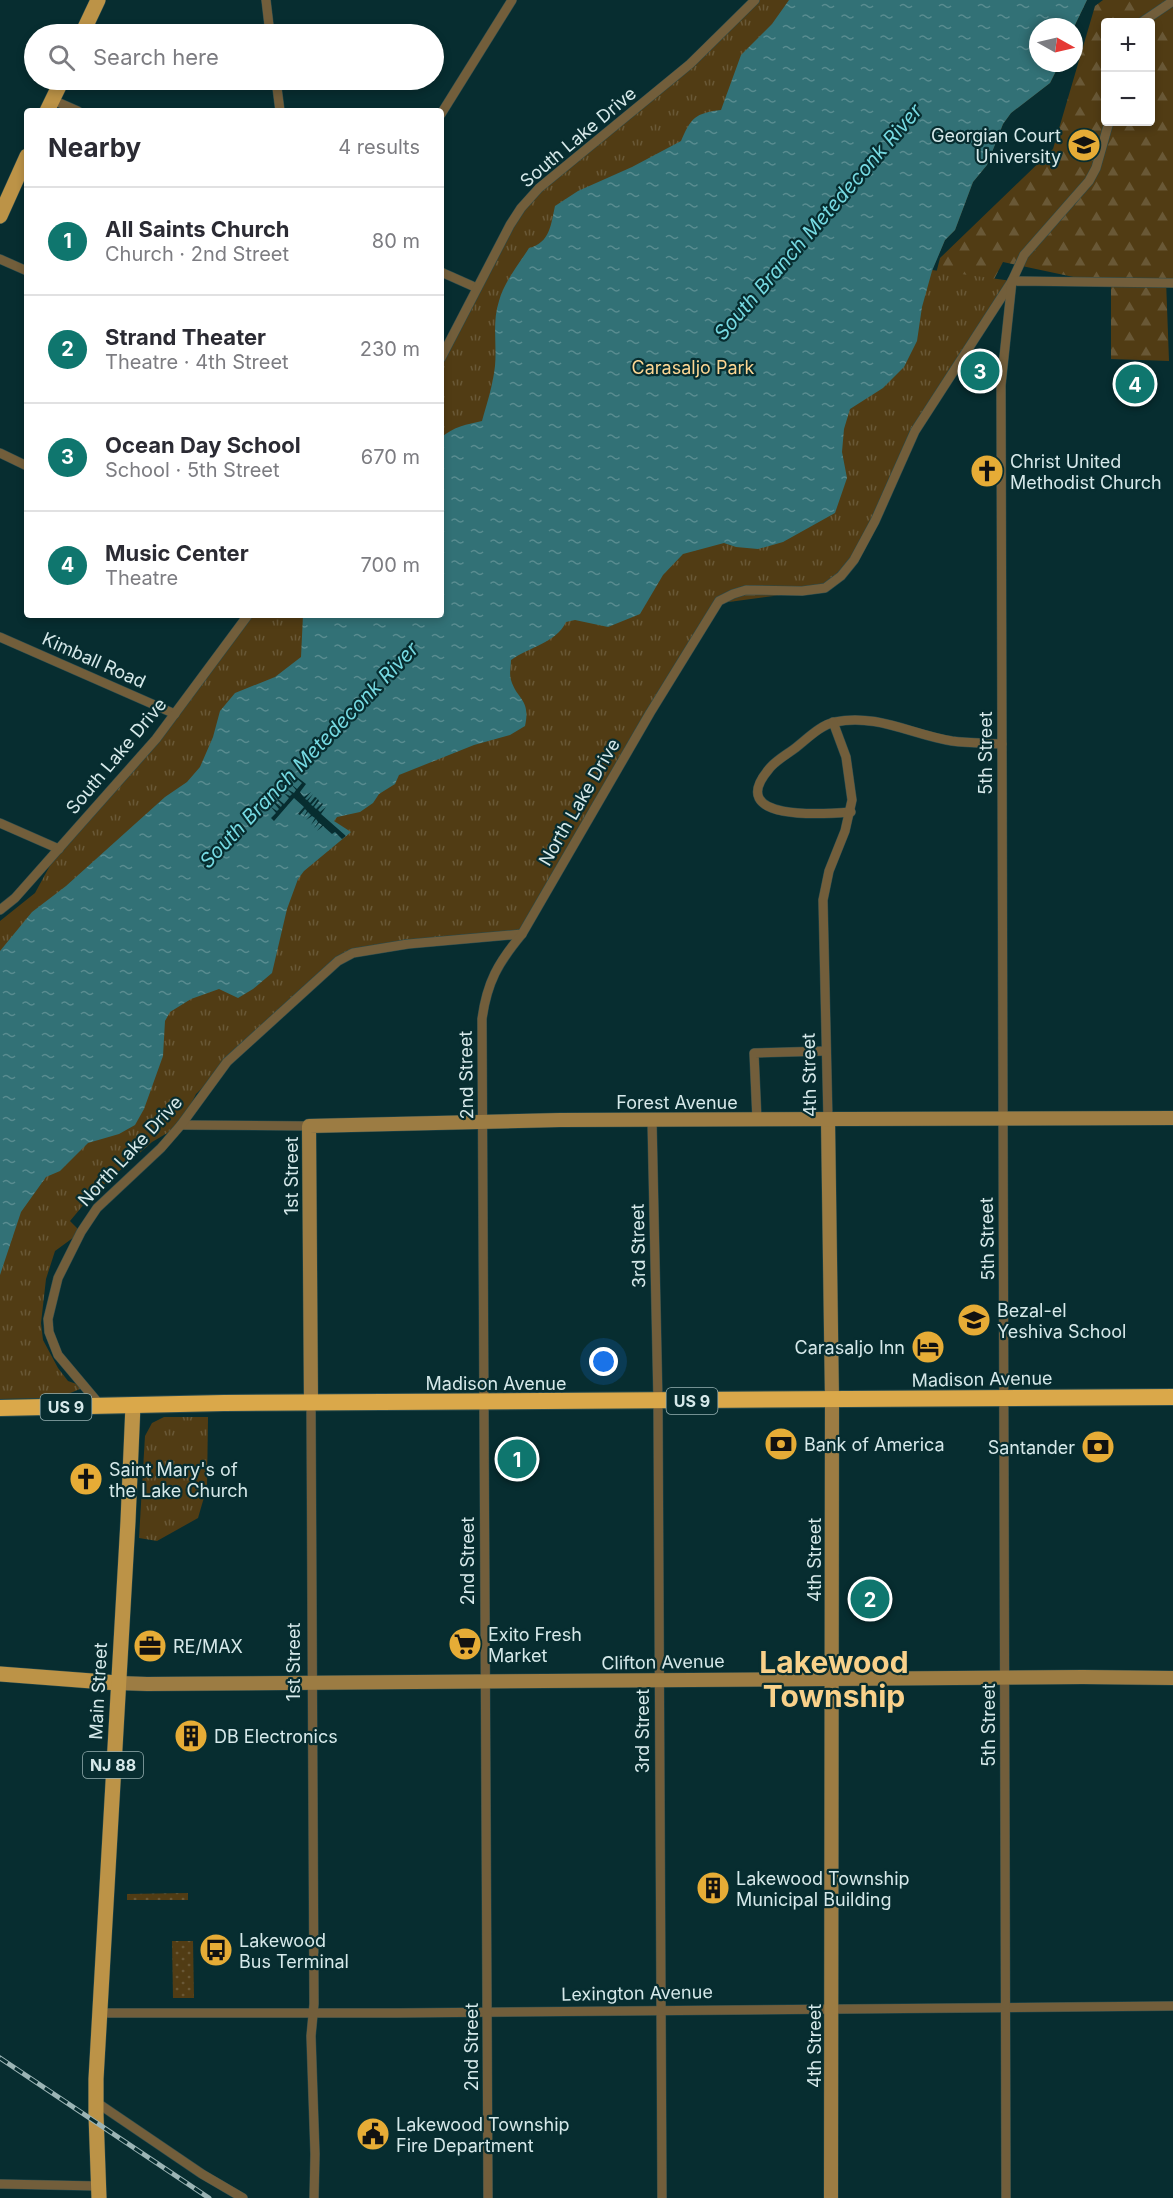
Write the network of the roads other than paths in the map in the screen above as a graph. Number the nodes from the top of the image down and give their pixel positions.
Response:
1 (98, 0) edge
2 (266, 0) edge
3 (512, 0) edge
4 (755, 0) edge
5 (1173, 1) edge
6 (1148, 18) edge
7 (87, 24) edge
8 (269, 24) edge
9 (57, 90) edge
10 (277, 90) edge
11 (50, 105) edge
12 (280, 108) edge
13 (444, 109) edge
14 (1108, 126) edge
15 (24, 161) edge
16 (5, 190) edge
17 (0, 216) edge
18 (0, 259) edge
19 (24, 270) edge
20 (444, 273) edge
21 (1012, 281) junction
22 (1173, 283) edge
23 (477, 288) junction
24 (444, 352) edge
25 (0, 453) edge
26 (24, 465) edge
27 (246, 618) edge
28 (0, 637) edge
29 (175, 714) junction
30 (834, 722) junction
31 (1002, 744) junction
32 (850, 812) junction
33 (0, 823) edge
34 (59, 849) junction
35 (0, 910) edge
36 (522, 934) junction
37 (826, 1052) junction
38 (1002, 1118) junction
39 (1173, 1119) edge
40 (652, 1120) junction
41 (757, 1120) junction
42 (828, 1120) junction
43 (483, 1122) junction
44 (181, 1125) junction
45 (309, 1125) junction
46 (1173, 1397) edge
47 (1005, 1399) junction
48 (832, 1400) junction
49 (311, 1402) junction
50 (658, 1402) junction
51 (484, 1403) junction
52 (133, 1405) junction
53 (101, 1406) junction
54 (0, 1408) edge
55 (0, 1674) edge
56 (833, 1678) junction
57 (1004, 1678) junction
58 (1173, 1678) edge
59 (658, 1680) junction
60 (484, 1682) junction
61 (118, 1683) junction
62 (311, 1683) junction
63 (1173, 2006) edge
64 (1006, 2007) junction
65 (832, 2008) junction
66 (660, 2009) junction
67 (487, 2011) junction
68 (314, 2012) junction
69 (102, 2013) junction
70 (96, 2102) junction
71 (0, 2184) edge
72 (99, 2192) edge
73 (243, 2198) edge
74 (314, 2198) edge
75 (488, 2198) edge
76 (662, 2198) edge
77 (831, 2198) edge
78 (1006, 2198) edge

1 - 7 main road
2 - 8 street
3 - 13 street
4 - 23 street, South Lake Drive
5 - 6 street
9 - 11 main road
10 - 12 street
14 - 21 street, North Lake Drive
15 - 16 main road
16 - 17 main road
18 - 19 street
20 - 23 street
21 - 22 street
21 - 31 street, 5th Street
21 - 36 street, North Lake Drive
23 - 24 street, South Lake Drive
25 - 26 street
27 - 29 street, South Lake Drive
28 - 29 street, Kimball Road
29 - 34 street, South Lake Drive
30 - 31 street
30 - 32 street, 4th Street
30 - 32 street
31 - 38 street, 5th Street
32 - 37 street, 4th Street
33 - 34 street
34 - 35 street, South Lake Drive
36 - 43 street, 2nd Street
36 - 44 street, North Lake Drive
37 - 41 street
37 - 42 street, 4th Street
38 - 39 street, Forest Avenue
38 - 42 street, Forest Avenue
38 - 47 street, 5th Street
40 - 41 street, Forest Avenue
40 - 43 street, Forest Avenue
40 - 50 street, 3rd Street
41 - 42 street, Forest Avenue
42 - 48 street, 4th Street
43 - 45 street, Forest Avenue
43 - 51 street, 2nd Street
44 - 45 street, Forest Avenue
44 - 53 street, North Lake Drive
45 - 49 street, 1st Street
46 - 47 highway, Madison Avenue / US 9
47 - 48 highway, Madison Avenue / US 9
47 - 57 street, 5th Street
48 - 50 highway, Madison Avenue / US 9
48 - 56 street, 4th Street
49 - 51 highway, Madison Avenue / US 9
49 - 52 highway, Madison Avenue / US 9
49 - 62 street, 1st Street
50 - 51 highway, Madison Avenue / US 9
50 - 59 street, 3rd Street
51 - 60 street, 2nd Street
52 - 53 highway, Madison Avenue / US 9
52 - 61 main road, Main Street / NJ 88
53 - 54 highway, Madison Avenue / US 9
55 - 61 main road
56 - 57 street, Clifton Avenue
56 - 59 street, Clifton Avenue
56 - 65 street, 4th Street
57 - 58 street, Clifton Avenue
57 - 64 street, 5th Street
59 - 60 street, Clifton Avenue
59 - 66 street, 3rd Street
60 - 62 street, Clifton Avenue
60 - 67 street, 2nd Street
61 - 62 street, Clifton Avenue
61 - 69 main road, Main Street / NJ 88
62 - 68 street, 1st Street
63 - 64 street, Lexington Avenue
64 - 65 street, Lexington Avenue
64 - 78 street, 5th Street
65 - 66 street, Lexington Avenue
65 - 77 street, 4th Street
66 - 67 street, Lexington Avenue
66 - 76 street, 3rd Street
67 - 68 street, Lexington Avenue
67 - 75 street, 2nd Street
68 - 69 street, Lexington Avenue
68 - 74 street, 1st Street
69 - 70 main road, Main Street / NJ 88
70 - 72 main road, Main Street / NJ 88
70 - 73 street
71 - 72 street

